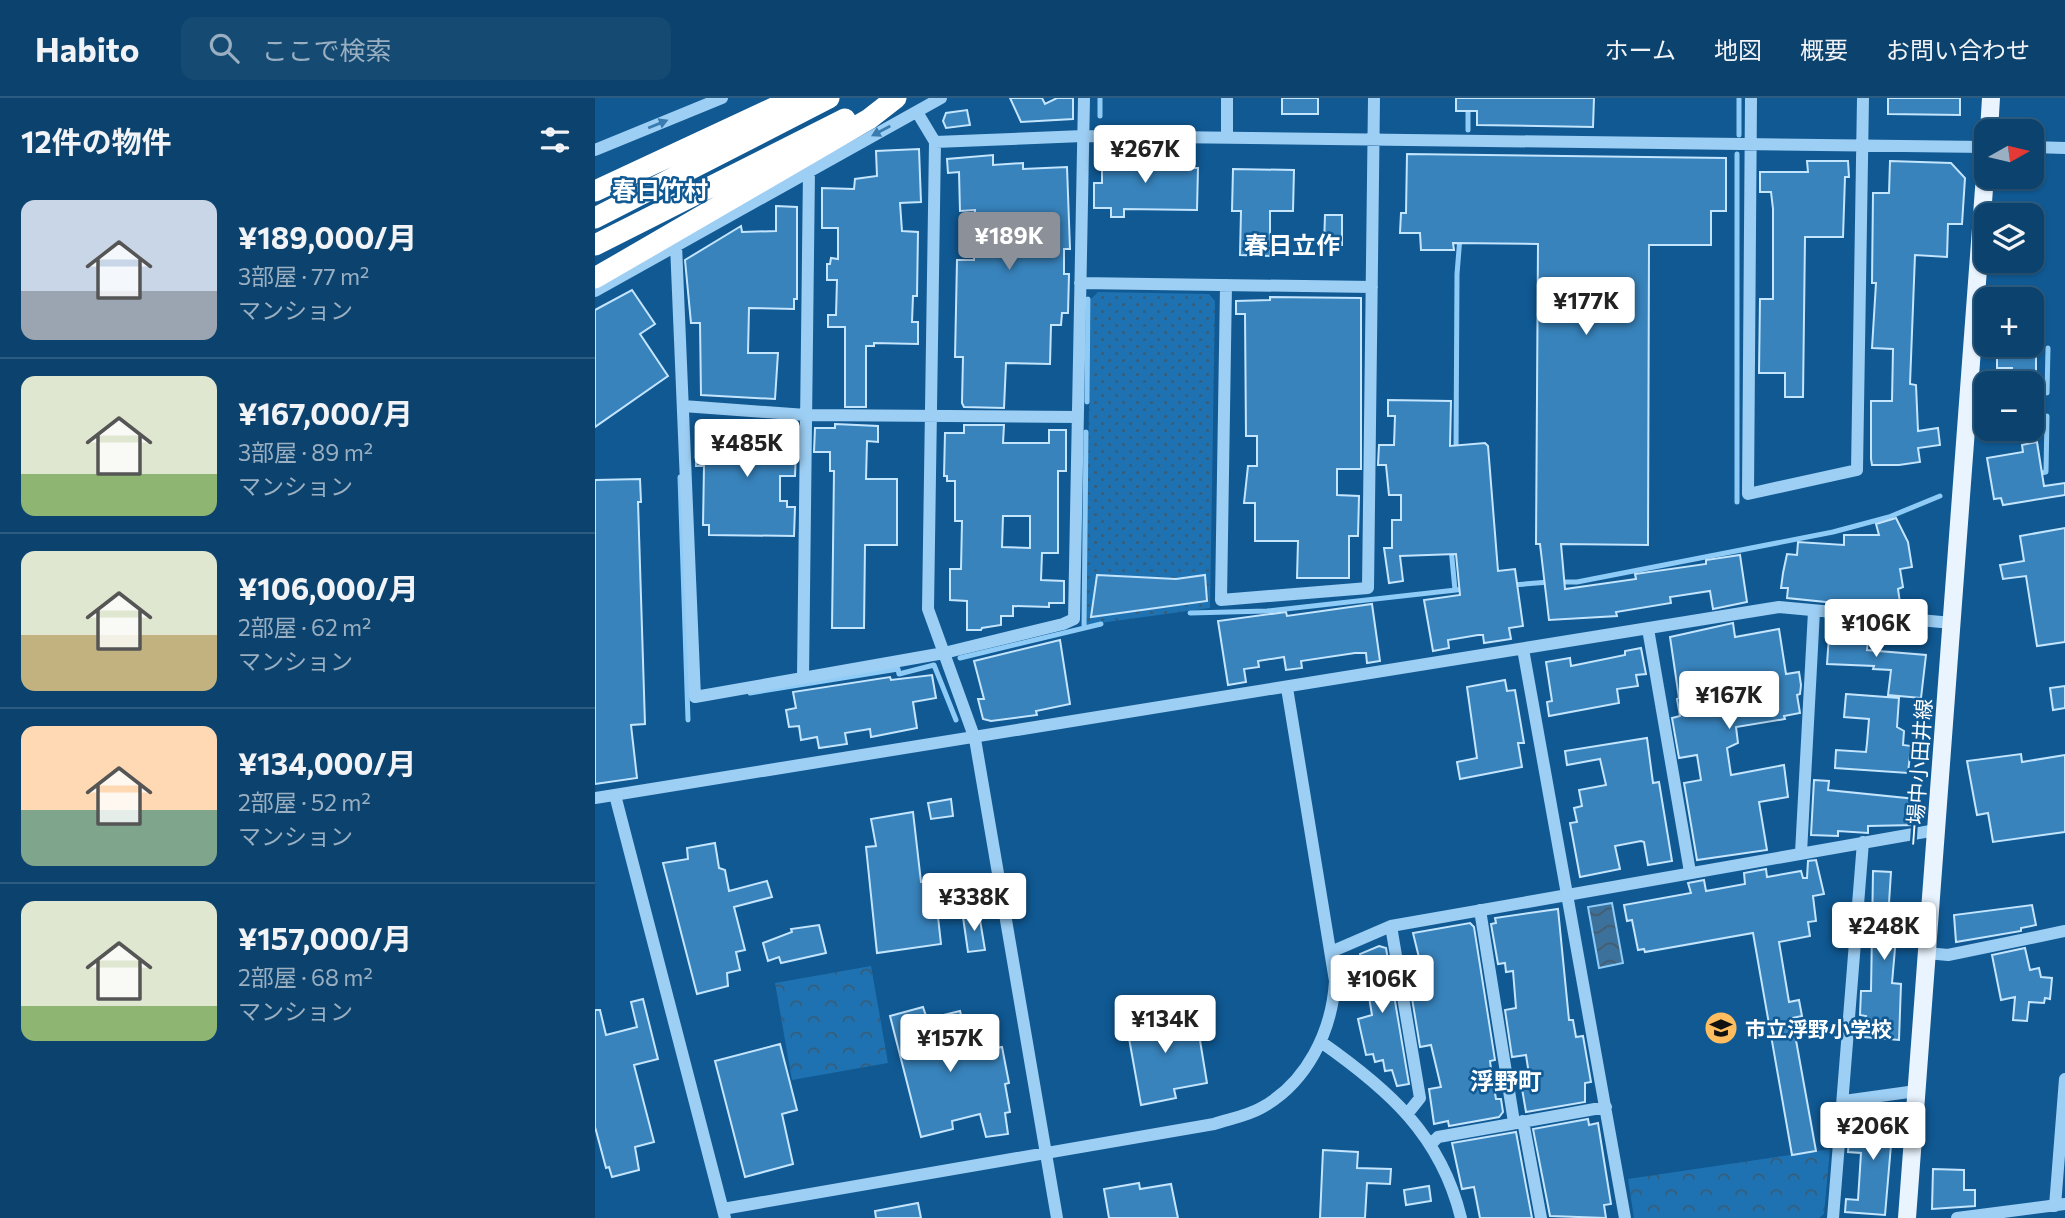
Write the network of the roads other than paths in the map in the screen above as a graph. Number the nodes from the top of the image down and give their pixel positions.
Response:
1 (722, 98) edge
2 (796, 98) edge
3 (821, 98) edge
4 (829, 98) edge
5 (880, 98) edge
6 (888, 98) edge
7 (896, 98) edge
8 (941, 98) edge
9 (1084, 98) edge
10 (1227, 98) edge
11 (1374, 98) edge
12 (1751, 98) edge
13 (1863, 98) edge
14 (1991, 98) edge
15 (917, 112) junction
16 (1990, 119) edge
17 (1083, 136) junction
18 (1227, 138) junction
19 (1374, 140) junction
20 (935, 142) junction
21 (1751, 145) junction
22 (1862, 146) junction
23 (1974, 147) edge
24 (2044, 147) edge
25 (2065, 148) edge
26 (595, 150) edge
27 (809, 170) junction
28 (1984, 189) edge
29 (595, 191) edge
30 (595, 211) edge
31 (595, 218) edge
32 (595, 244) edge
33 (676, 245) junction
34 (595, 278) edge
35 (1080, 284) junction
36 (1226, 285) junction
37 (1372, 287) junction
38 (595, 291) edge
39 (683, 406) junction
40 (806, 415) junction
41 (930, 416) junction
42 (1078, 417) junction
43 (1814, 611) junction
44 (1952, 623) junction
45 (1648, 629) junction
46 (1523, 649) junction
47 (944, 653) junction
48 (803, 678) junction
49 (1287, 688) junction
50 (975, 739) junction
51 (615, 795) junction
52 (595, 798) edge
53 (1936, 830) junction
54 (1863, 842) junction
55 (1801, 853) junction
56 (1690, 872) junction
57 (1567, 894) junction
58 (1480, 910) junction
59 (1391, 926) junction
60 (2065, 931) edge
61 (1333, 951) junction
62 (1927, 953) junction
63 (1321, 1042) junction
64 (2065, 1079) edge
65 (1916, 1091) junction
66 (1844, 1101) junction
67 (1606, 1107) junction
68 (1408, 1113) junction
69 (1519, 1121) junction
70 (1430, 1145) junction
71 (1046, 1153) junction
72 (2060, 1205) edge
73 (724, 1213) edge
74 (1057, 1218) edge
75 (1461, 1218) edge
76 (1541, 1218) edge
77 (1625, 1218) edge
78 (1833, 1218) edge
79 (1907, 1218) edge
80 (1957, 1218) edge

26 -> 1 street
2 - 29 highway
3 - 30 highway
4 - 31 highway
5 - 32 highway
6 - 32 highway
7 - 34 highway
8 - 15 street
9 - 17 street
10 - 18 street
11 - 19 street
12 - 21 street
13 - 22 street
14 - 16 main road
15 - 20 street
15 -> 27 street
17 - 18 street
17 - 20 street
17 - 35 street
18 - 19 street
19 - 21 street
19 - 37 street
20 - 41 street
21 - 22 street
21 - 22 street
22 - 23 street
24 - 25 street
27 - 33 street
27 - 40 street
28 - 44 main road, 一場中小田井線
33 - 38 street
33 - 39 street
35 - 36 street
35 - 42 street
36 - 37 street
36 - 37 street
39 - 40 street
39 - 48 street
40 - 41 street
40 - 48 street
41 - 42 street
41 - 47 street
42 - 47 street
43 - 44 street
43 - 45 street
43 - 55 street
44 - 53 main road, 一場中小田井線
45 - 46 street
45 - 56 street
46 - 49 street
46 - 57 street
47 - 48 street
47 - 50 street
49 - 50 street
49 - 61 street
50 - 51 street
50 - 71 street
51 - 52 street
51 - 73 street
53 - 54 street
53 - 62 main road, 一場中小田井線
54 - 55 street
54 - 66 street
55 - 56 street
56 - 57 street
57 - 58 street
57 - 67 street
58 - 59 street
58 - 69 street
59 - 61 street
59 - 68 street
60 - 62 street
61 - 63 street
62 - 65 main road, 一場中小田井線
63 - 68 street
63 - 71 street
64 - 72 street
65 - 66 street
65 - 79 main road, 一場中小田井線
66 - 78 street
67 - 69 street
67 - 77 street
68 - 70 street
69 - 70 street
69 - 76 street
70 - 75 street
71 - 73 street
71 - 74 street
72 - 80 street

